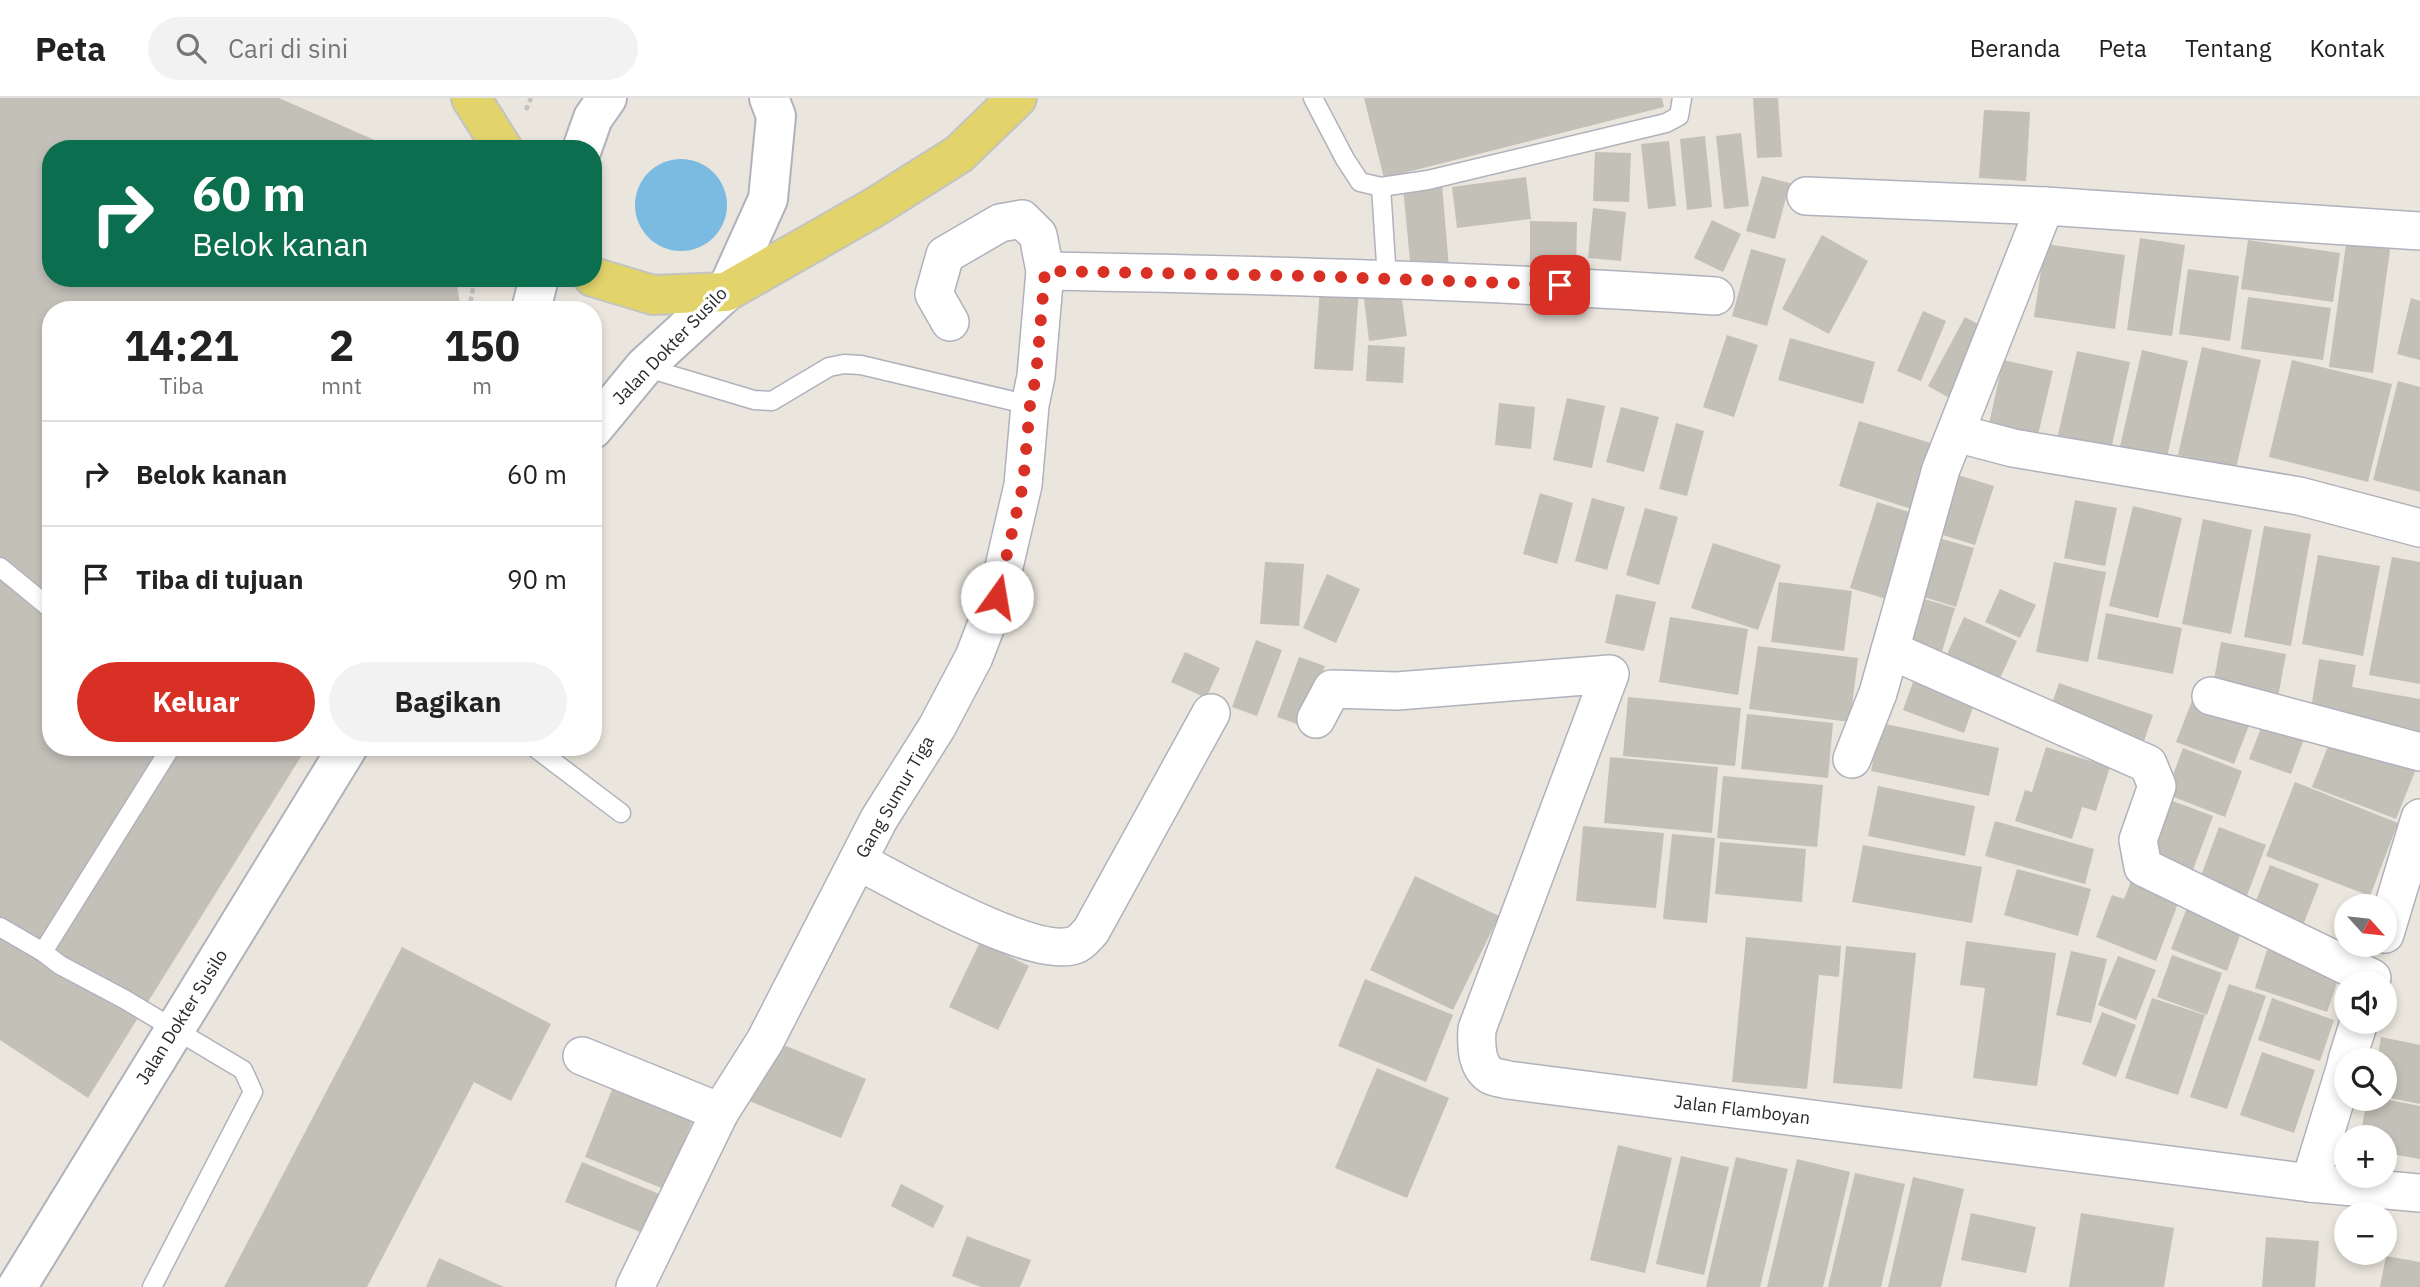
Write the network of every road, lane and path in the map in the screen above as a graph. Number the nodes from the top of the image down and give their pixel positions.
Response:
1 (471, 98) edge
2 (607, 98) edge
3 (769, 98) edge
4 (1017, 98) edge
5 (1313, 98) edge
6 (1682, 98) edge
7 (497, 140) edge
8 (585, 140) edge
9 (1381, 187) junction
10 (1806, 196) dead end
11 (2045, 206) junction
12 (2420, 231) edge
13 (1045, 271) junction
14 (1387, 279) junction
15 (602, 280) edge
16 (726, 292) junction
17 (1715, 296) dead end
18 (950, 321) dead end
19 (644, 368) junction
20 (1030, 405) junction
21 (602, 418) edge
22 (1956, 433) junction
23 (2420, 528) edge
24 (0, 567) edge
25 (42, 602) edge
26 (1890, 650) junction
27 (2211, 696) dead end
28 (1211, 713) dead end
29 (1316, 719) dead end
30 (2420, 752) edge
31 (165, 756) edge
32 (342, 756) edge
33 (546, 756) edge
34 (1852, 759) dead end
35 (621, 813) dead end
36 (2420, 818) edge
37 (858, 861) junction
38 (2397, 894) edge
39 (0, 928) edge
40 (43, 952) junction
41 (2375, 969) edge
42 (173, 1030) junction
43 (582, 1056) dead end
44 (2334, 1105) edge
45 (720, 1112) junction
46 (2311, 1183) junction
47 (2420, 1193) edge
48 (17, 1287) edge
49 (152, 1287) edge
50 (635, 1287) edge

1 - 7 main road
2 - 8 main road
3 - 16 main road, Jalan Dokter Susilo
4 - 16 main road
5 - 9 lane
6 - 9 lane
9 - 14 lane
10 - 11 street
11 - 12 street
11 - 22 street
13 - 14 street
13 - 18 street, Gang Sumur Tiga
13 - 20 street, Gang Sumur Tiga
14 - 17 street
15 - 16 main road
16 - 19 main road, Jalan Dokter Susilo
19 - 20 lane
19 - 21 main road, Jalan Dokter Susilo
20 - 37 street, Gang Sumur Tiga
22 - 23 street
22 - 26 street
24 - 25 lane
26 - 34 street
26 - 41 street
27 - 30 street
28 - 37 street
29 - 46 street, Jalan Flamboyan
31 - 40 lane
32 - 42 main road, Jalan Dokter Susilo
33 - 35 lane
36 - 38 street
37 - 45 street, Gang Sumur Tiga
39 - 40 lane
40 - 42 lane
42 - 48 main road, Jalan Dokter Susilo
42 - 49 lane
43 - 45 street
44 - 46 street
45 - 50 street, Gang Sumur Tiga
46 - 47 street, Jalan Flamboyan

